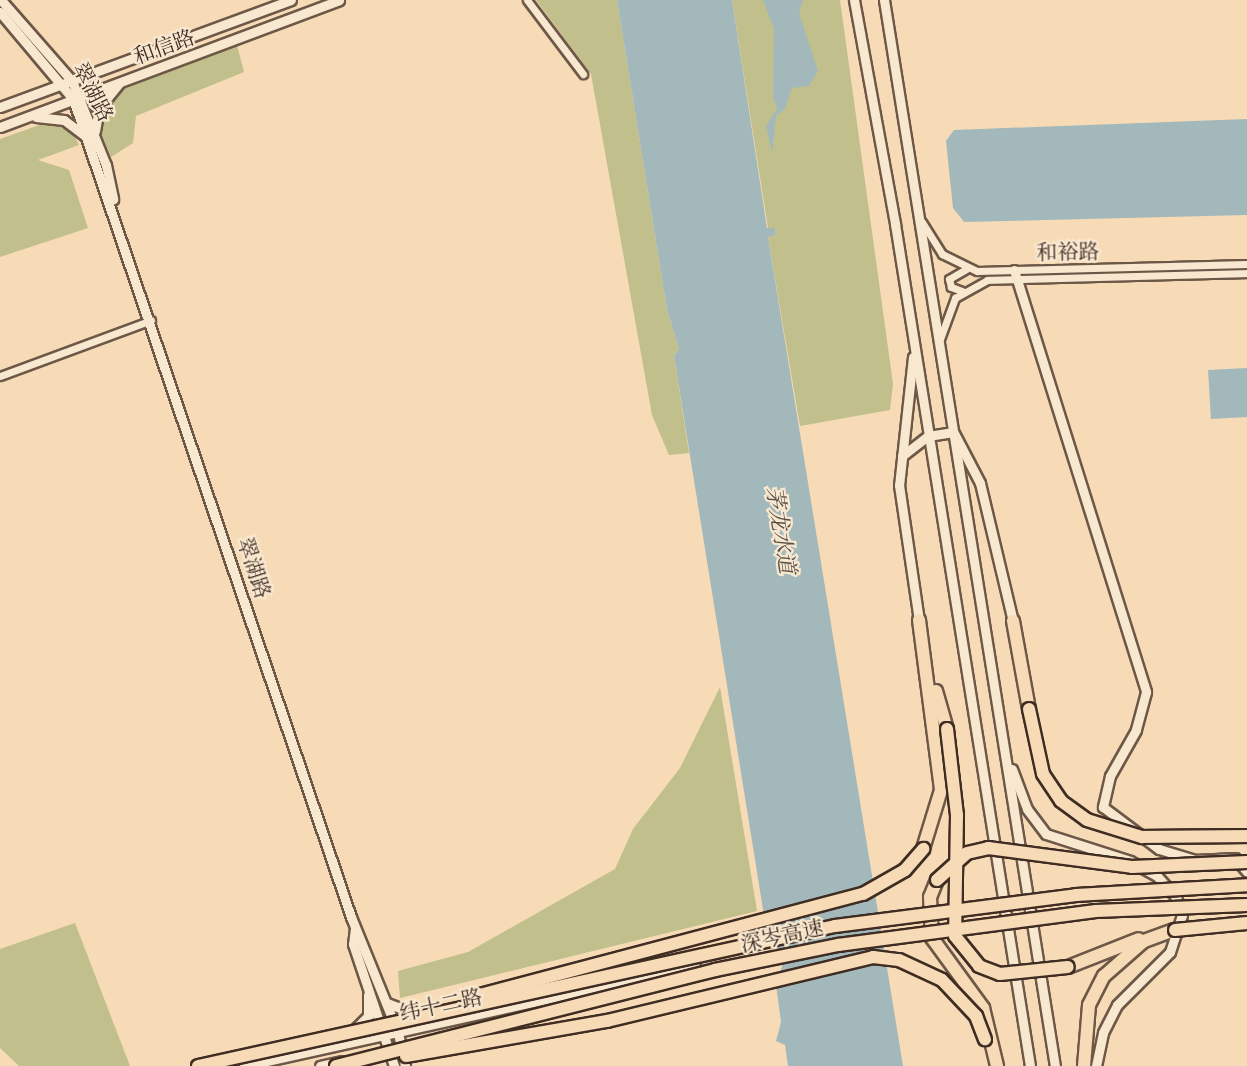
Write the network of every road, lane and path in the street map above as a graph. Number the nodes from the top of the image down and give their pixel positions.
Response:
1 (1, 0) edge
2 (291, 0) edge
3 (339, 0) edge
4 (528, 0) edge
5 (854, 0) edge
6 (884, 0) edge
7 (0, 12) edge
8 (583, 74) dead end
9 (122, 80) junction
10 (68, 83) junction
11 (76, 98) junction
12 (0, 107) edge
13 (25, 117) junction
14 (0, 127) edge
15 (90, 135) junction
16 (917, 214) junction
17 (1247, 264) edge
18 (966, 269) junction
19 (1014, 270) junction
20 (1247, 273) edge
21 (1018, 280) junction
22 (962, 291) junction
23 (152, 320) junction
24 (914, 342) junction
25 (938, 354) junction
26 (0, 376) edge
27 (952, 432) junction
28 (928, 436) junction
29 (900, 459) junction
30 (919, 620) joint
31 (1013, 621) joint
32 (927, 667) junction
33 (1003, 740) junction
34 (1247, 836) edge
35 (1247, 862) edge
36 (1247, 872) edge
37 (1247, 885) edge
38 (1247, 905) edge
39 (1247, 923) edge
40 (355, 928) junction
41 (1175, 930) junction
42 (695, 966) dead end
43 (646, 977) junction
44 (367, 990) junction
45 (387, 1003) junction
46 (444, 1023) junction
47 (363, 1028) junction
48 (475, 1031) junction
49 (398, 1033) junction
50 (386, 1034) junction
51 (989, 1039) junction
52 (336, 1046) junction
53 (402, 1047) junction
54 (392, 1050) junction
55 (345, 1063) edge
56 (198, 1066) edge
57 (244, 1066) edge
58 (320, 1066) edge
59 (336, 1066) edge
60 (370, 1066) edge
61 (394, 1066) edge
62 (407, 1066) edge
63 (995, 1066) edge
64 (1030, 1066) edge
65 (1055, 1066) edge
66 (1083, 1066) edge
67 (1096, 1066) edge

1 - 10 street, 翠湖路
2 - 10 street, 和信路
3 - 9 street, 和信路
4 - 8 street
5 - 24 street
6 - 16 street
7 - 10 street, 翠湖路
9 - 11 street, 和信路
9 - 15 street
10 - 11 street, 翠湖路
10 - 12 street, 和信路
11 - 13 street, 和信路
11 - 15 street, 翠湖路
13 - 14 street, 和信路
13 - 15 street
15 - 23 street, 翠湖路
16 - 18 street
16 - 25 street
17 - 19 street, 和裕路
18 - 19 street, 和裕路
18 - 22 street
19 - 21 street
20 - 21 street, 和裕路
21 - 22 street, 和裕路
21 - 36 street
22 - 25 street
23 - 26 street
23 - 40 street, 翠湖路
24 - 28 street
24 - 29 street
25 - 27 street
27 - 28 street
27 - 31 street
27 - 33 street
28 - 29 street
28 - 64 street
29 - 30 street
30 - 32 highway
31 - 34 highway, bridge
32 - 41 highway, bridge
32 - 47 highway, bridge
33 - 65 street
33 - 67 street
35 - 51 highway, bridge
37 - 47 highway, 深岑高速, bridge
38 - 59 highway, 深岑高速, bridge
39 - 41 highway, bridge
40 - 44 street, 翠湖路
40 - 45 street, 翠湖路
41 - 66 highway
42 - 43 street, 纬十二路
43 - 46 street, 纬十二路
43 - 48 street
44 - 50 street, 翠湖路
44 - 52 street
45 - 46 street
45 - 49 street, 翠湖路
46 - 49 street, 纬十二路
47 - 56 highway, bridge
48 - 53 street
48 - 62 street
49 - 50 street, 纬十二路
49 - 53 street, 翠湖路
50 - 52 street, 纬十二路
50 - 54 street, 翠湖路
51 - 55 highway, bridge
51 - 63 highway
52 - 57 street, 纬十二路
53 - 54 street
53 - 62 street, 翠湖路
54 - 55 street
54 - 61 street, 翠湖路
55 - 58 street
55 - 60 street

